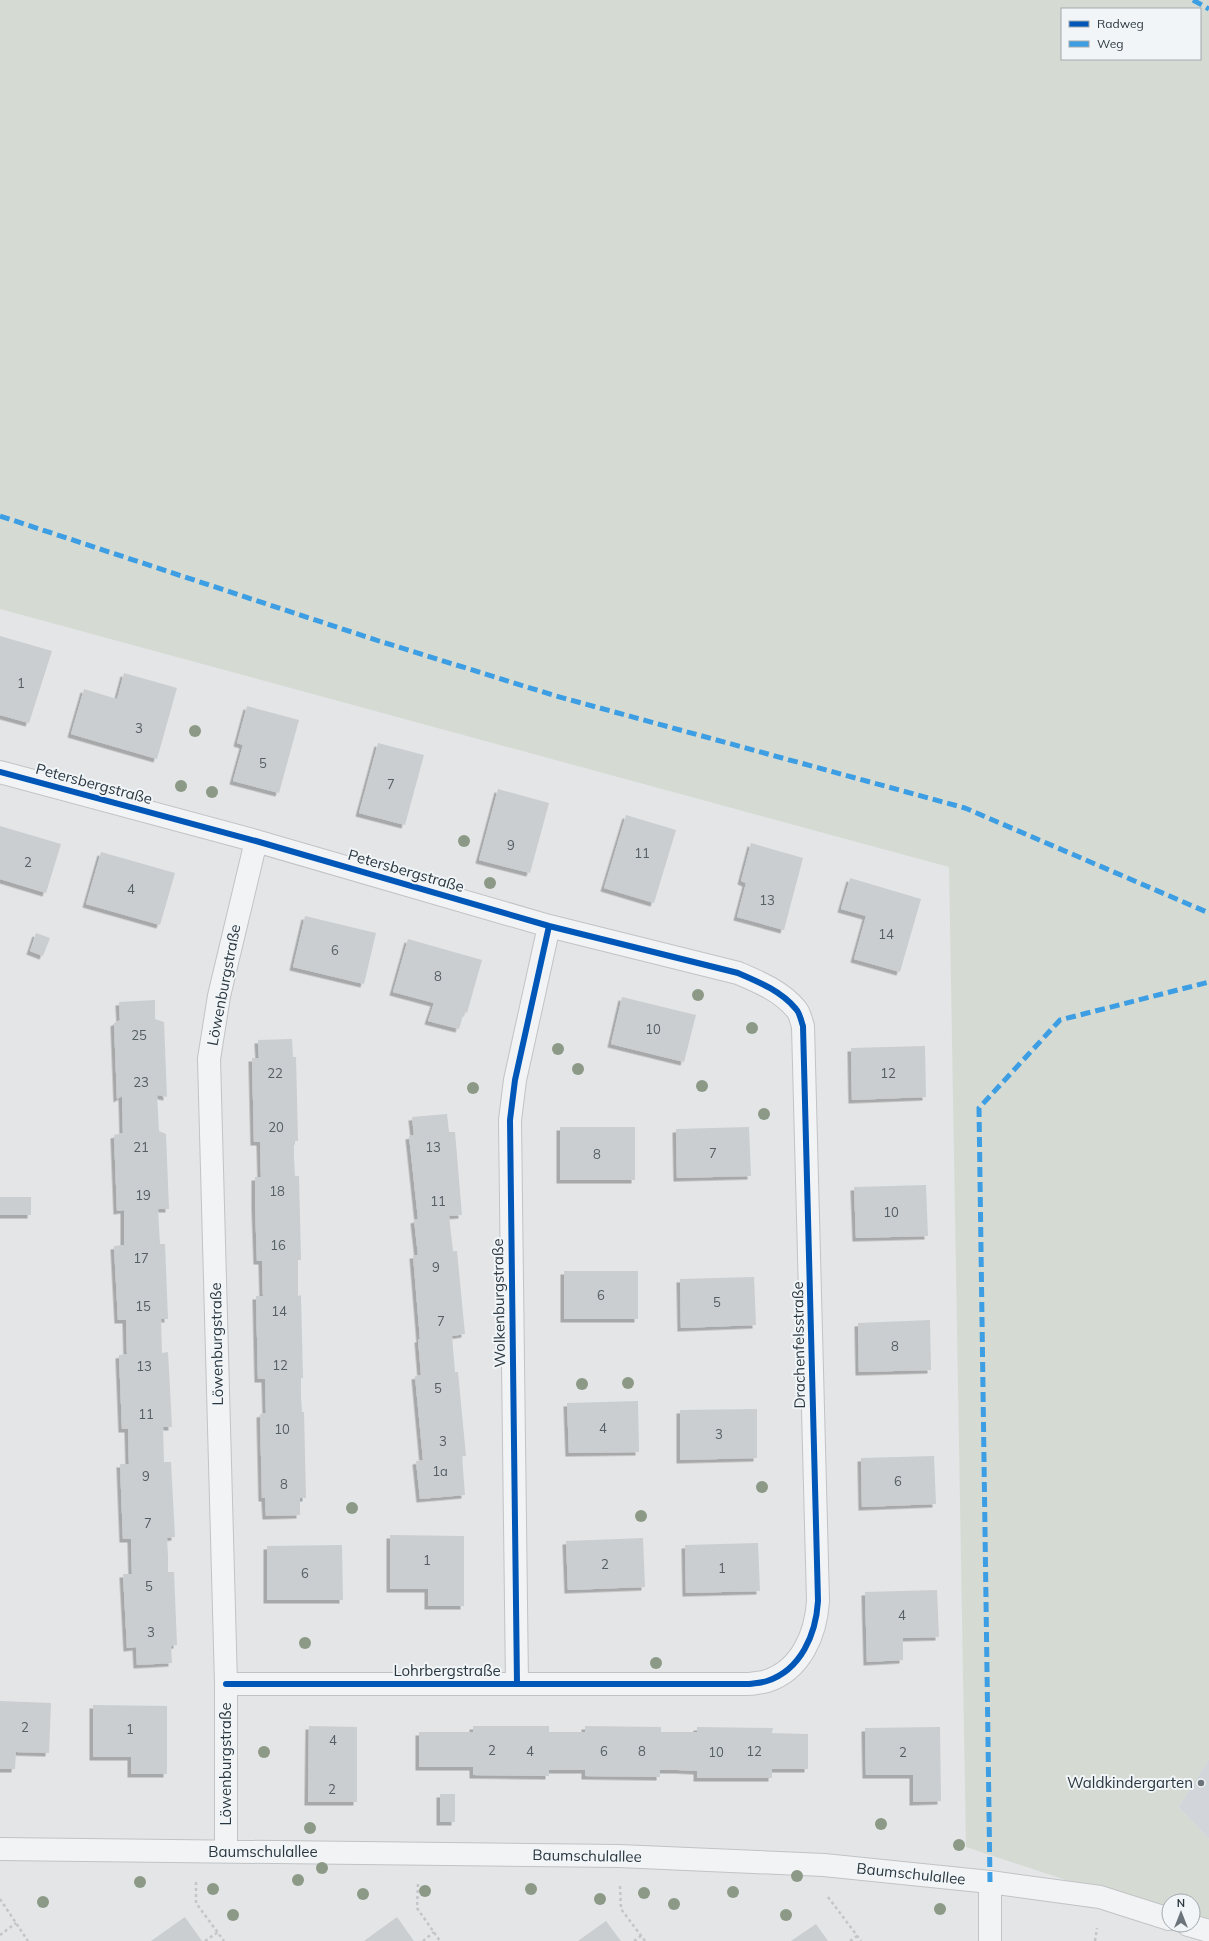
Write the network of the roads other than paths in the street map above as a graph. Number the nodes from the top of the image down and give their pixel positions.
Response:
1 (0, 772) edge
2 (256, 841) junction
3 (549, 926) junction
4 (797, 1010) joint
5 (785, 1672) joint
6 (226, 1684) junction
7 (517, 1684) junction
8 (0, 1849) edge
9 (226, 1851) junction
10 (990, 1882) junction
11 (1161, 1916) edge
12 (990, 1941) edge

1 - 2 street, Petersbergstraße
2 - 3 street, Petersbergstraße
2 - 6 street, Löwenburgstraße
3 - 4 street, Petersbergstraße
3 - 7 street, Wolkenburgstraße
4 - 5 street, Drachenfelsstraße
5 - 7 street, Lohrbergstraße
6 - 7 street, Lohrbergstraße
6 - 9 street, Löwenburgstraße
8 - 9 street, Baumschulallee
9 - 10 street, Baumschulallee
10 - 11 street, Baumschulallee
10 - 12 street

